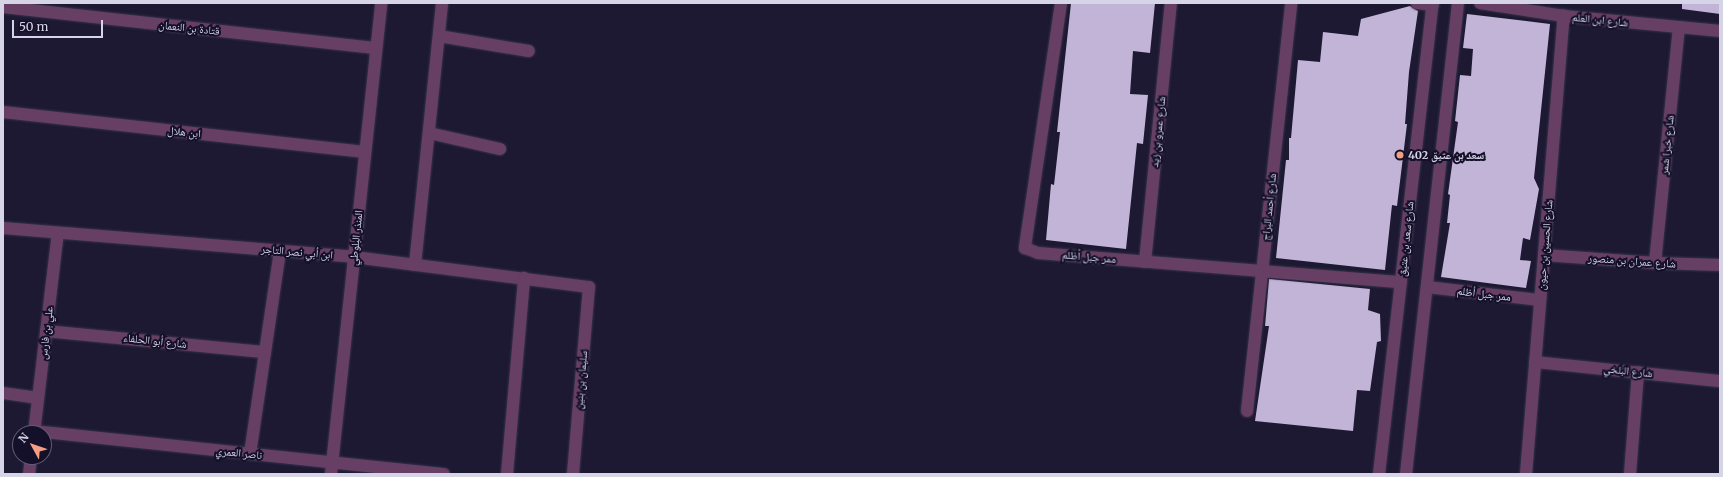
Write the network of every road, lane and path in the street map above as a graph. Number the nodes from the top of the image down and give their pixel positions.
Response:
1 (381, 3) edge
2 (442, 3) edge
3 (1061, 3) edge
4 (1171, 3) edge
5 (1291, 3) edge
6 (1417, 3) edge
7 (1458, 3) edge
8 (1480, 3) edge
9 (1433, 4) edge
10 (3, 7) edge
11 (1564, 16) junction
12 (1679, 27) junction
13 (1720, 31) edge
14 (438, 36) junction
15 (375, 48) junction
16 (529, 51) dead end
17 (3, 112) edge
18 (429, 133) junction
19 (500, 149) dead end
20 (365, 152) junction
21 (3, 228) edge
22 (58, 232) junction
23 (280, 251) junction
24 (1544, 255) junction
25 (354, 257) junction
26 (1145, 262) junction
27 (1655, 263) junction
28 (415, 265) junction
29 (1720, 265) edge
30 (1262, 271) junction
31 (524, 278) junction
32 (1401, 282) junction
33 (589, 287) joint
34 (1427, 287) junction
35 (1540, 300) junction
36 (46, 331) junction
37 (265, 352) junction
38 (1535, 362) junction
39 (1638, 372) junction
40 (1720, 381) edge
41 (3, 392) edge
42 (38, 398) junction
43 (1248, 411) dead end
44 (35, 425) edge
45 (52, 434) edge
46 (250, 454) junction
47 (332, 468) edge
48 (379, 471) edge
49 (444, 474) edge
50 (507, 474) edge
51 (573, 474) edge
52 (1380, 474) edge
53 (1406, 474) edge
54 (1526, 474) edge
55 (1630, 474) edge

1 - 15 street, المنذر البلوطي
2 - 14 street
3 - 26 street, ممر جبل أظلم
4 - 26 street, شارع عمرو بن زيد
5 - 30 street, شارع أحمد البراج
6 - 9 street
7 - 34 street
8 - 11 street, شارع ابن العلم
9 - 32 street, شارع سعد بن عتيق
10 - 15 street, قتادة بن النعمان
11 - 12 street, شارع ابن العلم
11 - 24 street, شارع الحسين بن حيون
12 - 13 street, شارع ابن العلم
12 - 27 street, شارع خبرا شمر
14 - 16 street
14 - 18 street
15 - 20 street, المنذر البلوطي
17 - 20 street, ابن هلال
18 - 19 street
18 - 28 street
20 - 25 street, المنذر البلوطي
21 - 22 street, ابن أبي نصر التاجر
22 - 23 street, ابن أبي نصر التاجر
22 - 36 street, علي بن فارس
23 - 25 street, ابن أبي نصر التاجر
23 - 37 street
24 - 27 street, شارع عمران بن منصور
24 - 35 street, شارع الحسين بن حيون
25 - 28 street, ابن أبي نصر التاجر
25 - 47 street, المنذر البلوطي
26 - 30 street, ممر جبل أظلم
27 - 29 street, شارع عمران بن منصور
28 - 31 street, ابن أبي نصر التاجر
30 - 32 street, ممر جبل أظلم
30 - 43 street, شارع أحمد البراج
31 - 33 street, ابن أبي نصر التاجر
31 - 50 street
32 - 52 street, شارع سعد بن عتيق
33 - 51 street, سليمان بن بنين
34 - 35 street, ممر جبل أظلم
34 - 53 street
35 - 38 street, شارع الحسين بن حيون
36 - 37 street, شارع أبو الحلفاء
36 - 42 street, علي بن فارس
37 - 46 street
38 - 39 street, شارع البلخي
38 - 54 street, شارع الحسين بن حيون
39 - 40 street, شارع البلخي
39 - 55 street
41 - 42 street
42 - 44 street, علي بن فارس
45 - 46 street, ناصر العمري
46 - 47 street, ناصر العمري
47 - 48 street, ناصر العمري
48 - 49 street, ناصر العمري

